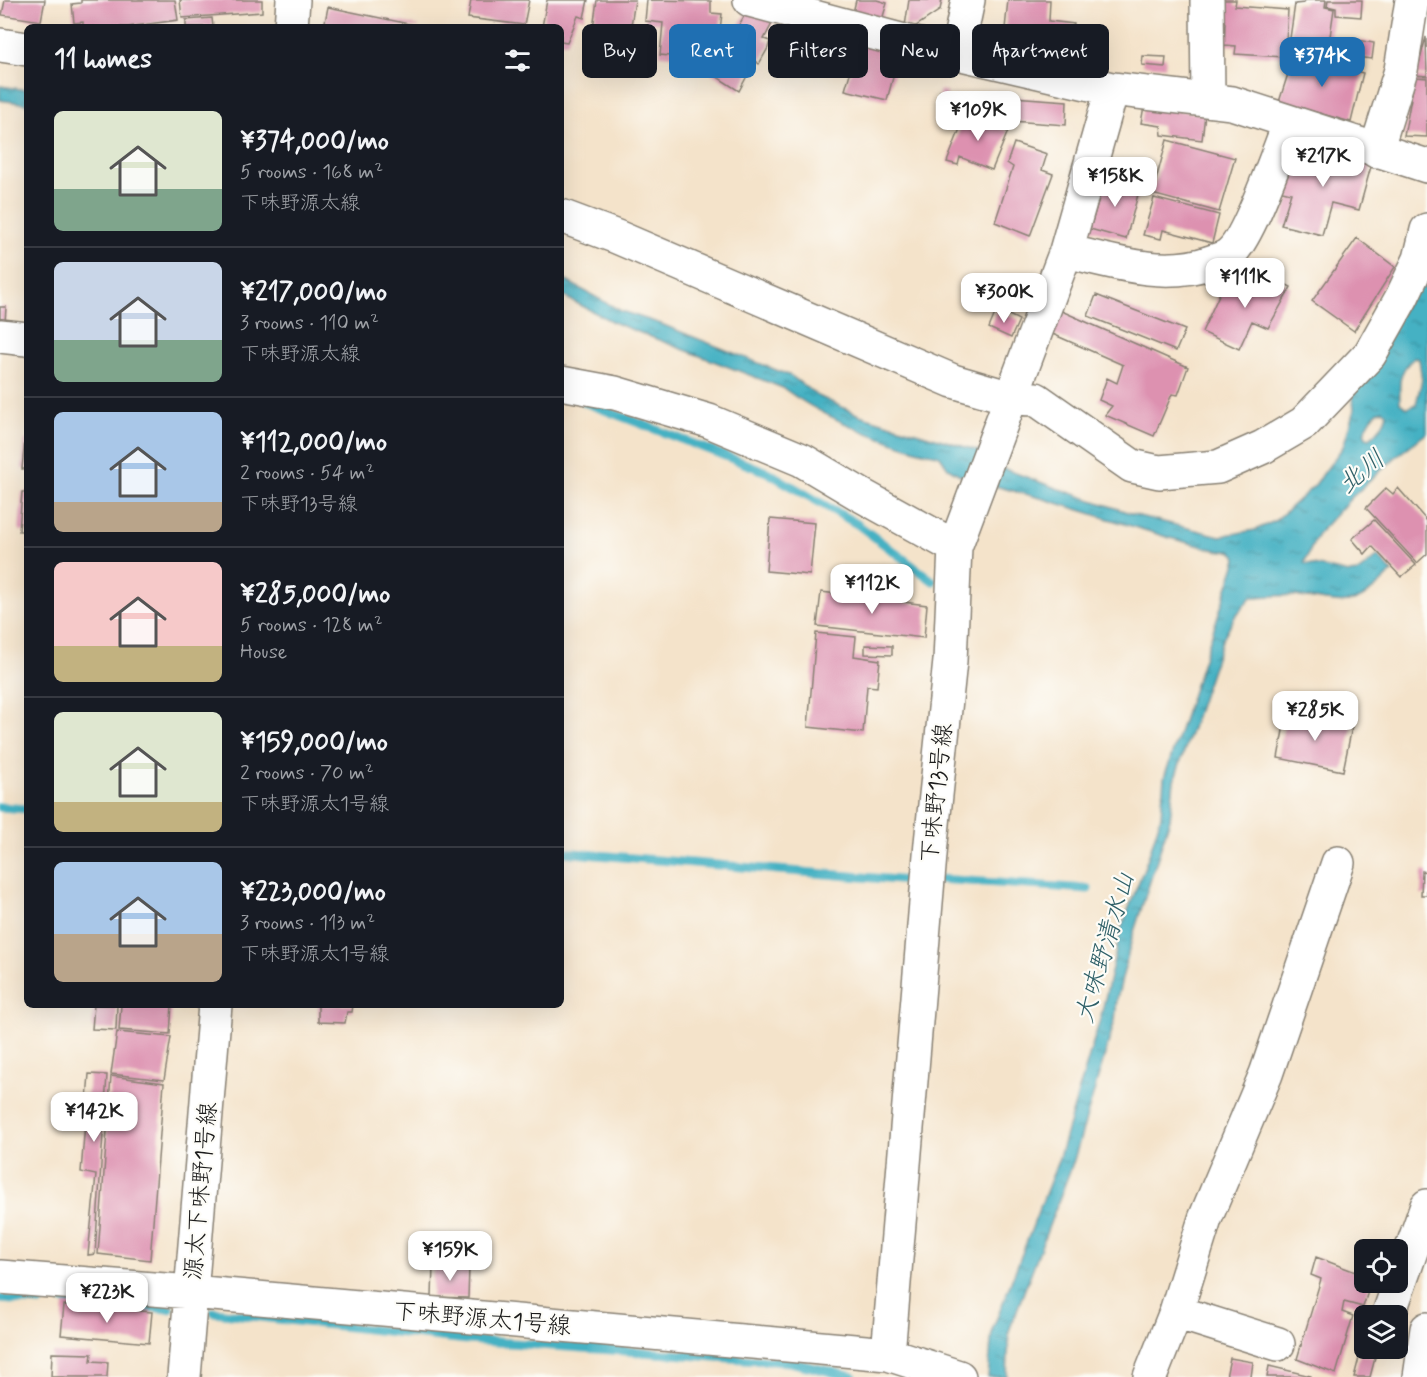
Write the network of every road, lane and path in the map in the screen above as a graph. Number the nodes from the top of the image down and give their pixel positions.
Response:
1 (293, 0) edge
2 (750, 0) edge
3 (968, 0) edge
4 (1207, 0) edge
5 (1412, 0) edge
6 (291, 24) edge
7 (880, 35) edge
8 (960, 39) edge
9 (0, 45) edge
10 (24, 49) edge
11 (960, 54) edge
12 (1112, 89) junction
13 (1208, 100) junction
14 (1290, 122) junction
15 (1377, 150) junction
16 (1427, 166) edge
17 (564, 217) edge
18 (1427, 230) edge
19 (1066, 251) junction
20 (0, 336) edge
21 (24, 339) edge
22 (564, 384) edge
23 (1011, 398) junction
24 (955, 547) junction
25 (1338, 863) dead end
26 (214, 1008) edge
27 (1427, 1206) edge
28 (0, 1277) edge
29 (191, 1292) junction
30 (1392, 1305) edge
31 (1176, 1312) junction
32 (1427, 1329) edge
33 (1278, 1344) dead end
34 (888, 1354) junction
35 (184, 1377) edge
36 (960, 1377) edge
37 (1150, 1377) edge
38 (1420, 1377) edge

1 - 6 street
2 - 7 street
3 - 8 street
4 - 13 street
5 - 15 street
9 - 10 street
11 - 12 street
12 - 13 street
12 - 19 street, 下味野13号線
13 - 14 street
14 - 15 street
14 - 19 street
15 - 16 street
17 - 23 street
18 - 23 street
19 - 23 street, 下味野13号線
20 - 21 street
22 - 24 street
23 - 24 street, 下味野13号線
24 - 34 street, 下味野13号線
25 - 31 street
26 - 29 street, 源太下味野1号線
27 - 30 street
28 - 29 street, 下味野源太1号線
29 - 34 street, 下味野源太1号線
29 - 35 street, 源太下味野1号線
31 - 33 street
31 - 37 street
32 - 38 street
34 - 36 street, 下味野源太1号線

